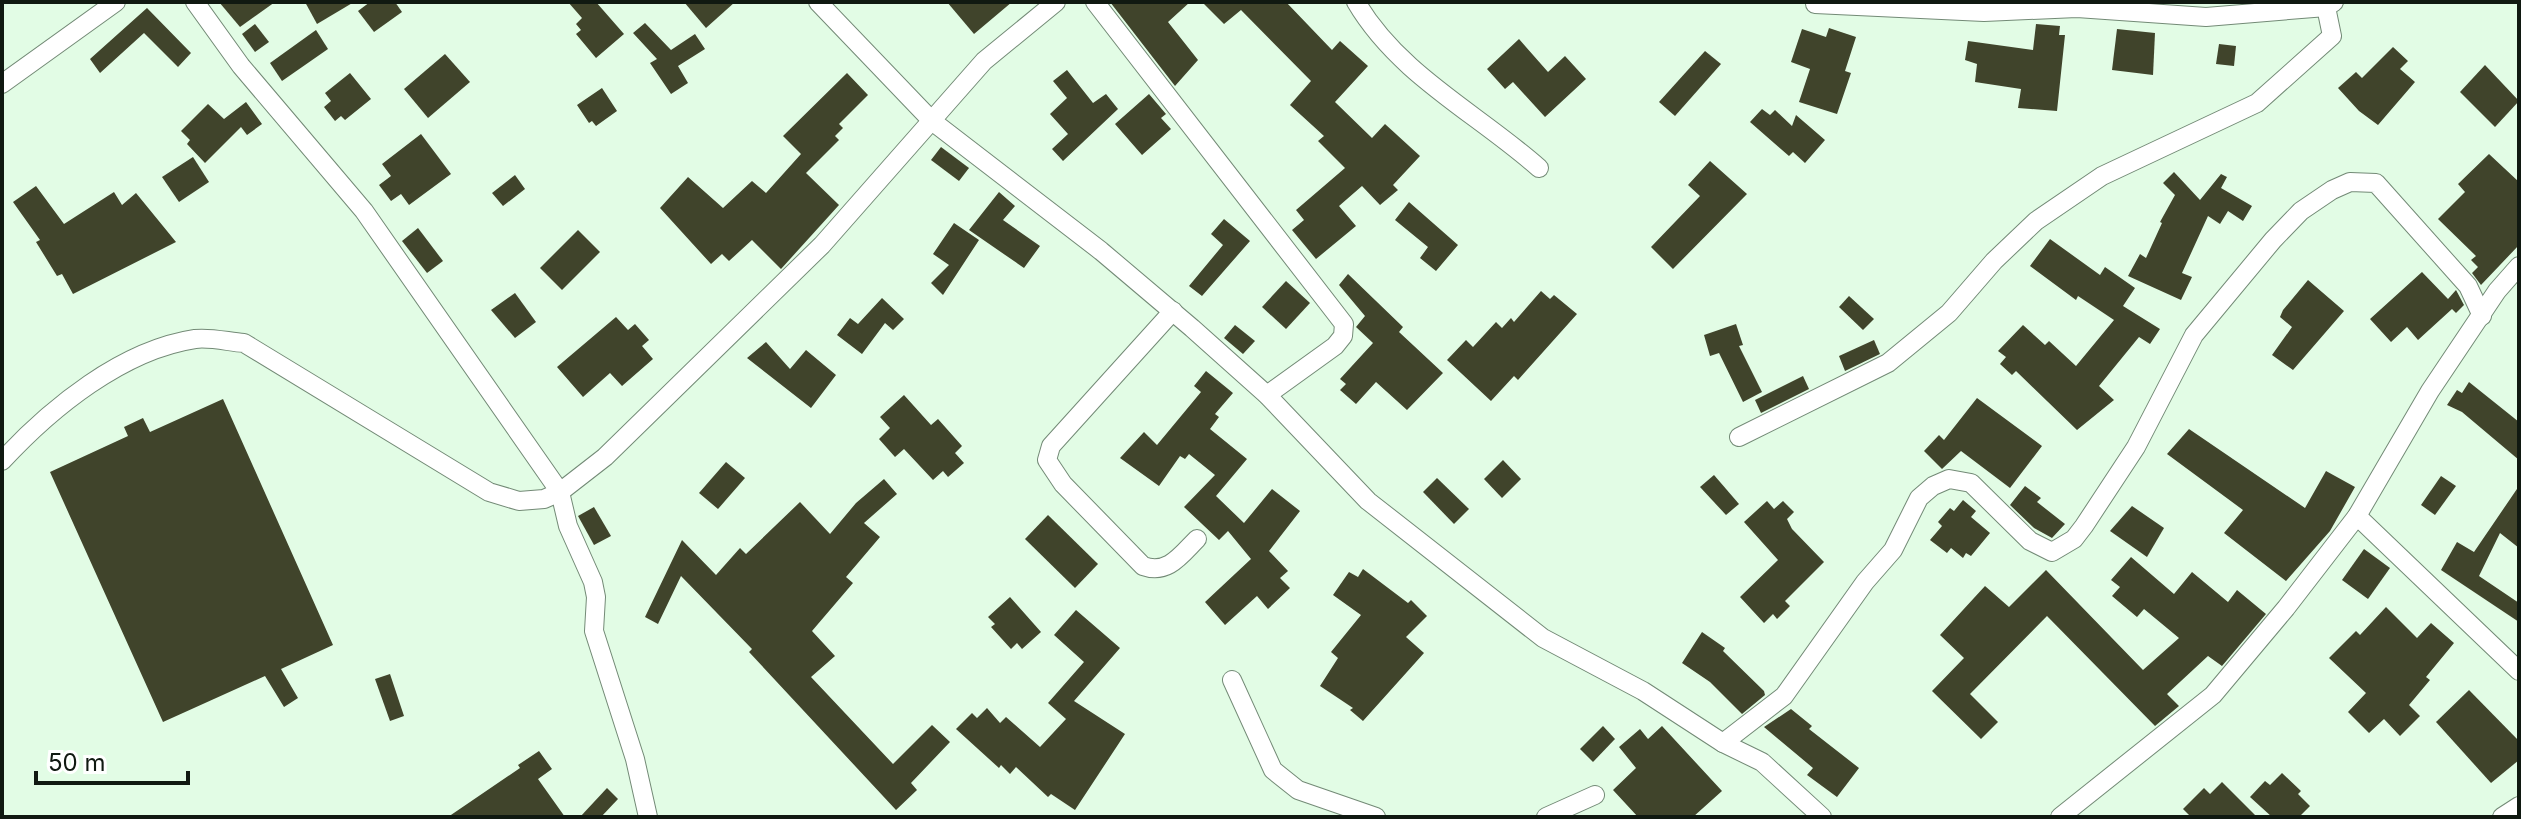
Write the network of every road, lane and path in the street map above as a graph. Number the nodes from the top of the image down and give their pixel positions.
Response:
1 (114, 2) edge
2 (195, 2) edge
3 (818, 2) edge
4 (1056, 2) edge
5 (1095, 2) edge
6 (1356, 2) edge
7 (1815, 4) edge
8 (2330, 5) edge
9 (91, 11) edge
10 (2, 84) edge
11 (932, 121) junction
12 (1539, 168) dead end
13 (2519, 266) edge
14 (2468, 286) junction
15 (2497, 291) junction
16 (1173, 311) junction
17 (2482, 316) junction
18 (1267, 395) junction
19 (1739, 437) dead end
20 (2, 461) edge
21 (560, 492) junction
22 (2357, 516) junction
23 (1197, 539) dead end
24 (2519, 671) edge
25 (1232, 680) dead end
26 (1723, 743) junction
27 (1595, 795) dead end
28 (2519, 806) edge
29 (648, 817) edge
30 (1376, 817) edge
31 (1546, 817) edge
32 (1822, 817) edge
33 (2060, 817) edge
34 (2502, 817) edge

1 - 9 street
2 - 21 street
3 - 11 street
4 - 11 street
5 - 18 street
6 - 12 street
7 - 8 street
8 - 19 street
9 - 10 street
11 - 16 street
11 - 21 street
13 - 15 street
14 - 15 street
14 - 17 street
14 - 26 street
15 - 17 street
16 - 18 street
16 - 23 street
17 - 22 street
18 - 26 street
20 - 21 street
21 - 29 street
22 - 24 street
22 - 33 street
25 - 30 street
26 - 32 street
27 - 31 street
28 - 34 street

